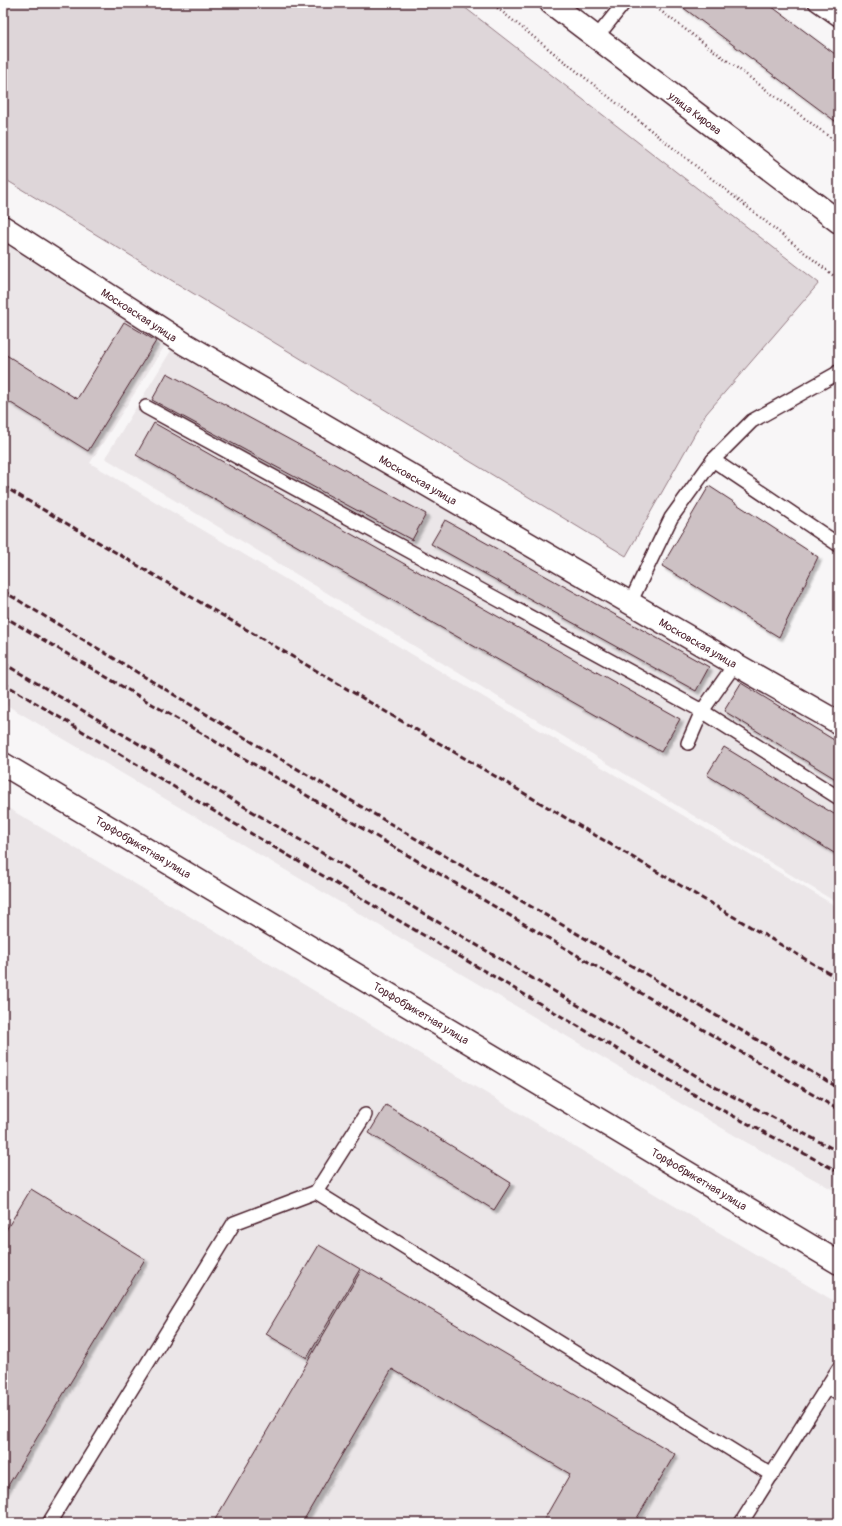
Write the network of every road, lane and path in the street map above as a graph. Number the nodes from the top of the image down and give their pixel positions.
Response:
1 (491, 3) edge
2 (551, 3) edge
3 (624, 3) edge
4 (650, 3) edge
5 (815, 3) edge
6 (839, 20) edge
7 (596, 38) junction
8 (839, 144) edge
9 (839, 222) edge
10 (5, 232) edge
11 (839, 280) edge
12 (839, 371) edge
13 (146, 407) dead end
14 (713, 460) junction
15 (839, 545) edge
16 (630, 603) junction
17 (735, 664) junction
18 (702, 711) junction
19 (839, 723) edge
20 (688, 743) dead end
21 (3, 764) edge
22 (839, 798) edge
23 (365, 1115) dead end
24 (316, 1192) junction
25 (839, 1263) edge
26 (839, 1368) edge
27 (827, 1387) junction
28 (839, 1394) edge
29 (772, 1475) junction
30 (49, 1523) edge
31 (741, 1523) edge

1 - 11 path
2 - 7 street, улица Кирова
3 - 7 lane
4 - 8 path
5 - 6 lane
7 - 9 street, улица Кирова
10 - 16 street, Московская улица
12 - 14 lane
13 - 18 lane
14 - 15 lane
14 - 16 lane
16 - 17 street, Московская улица
17 - 18 lane
17 - 19 street, Московская улица
18 - 20 lane
18 - 22 lane
21 - 25 street, Торфобрикетная улица
23 - 24 lane
24 - 29 lane
24 - 30 lane
26 - 27 lane
27 - 28 lane
27 - 29 lane
29 - 31 lane

